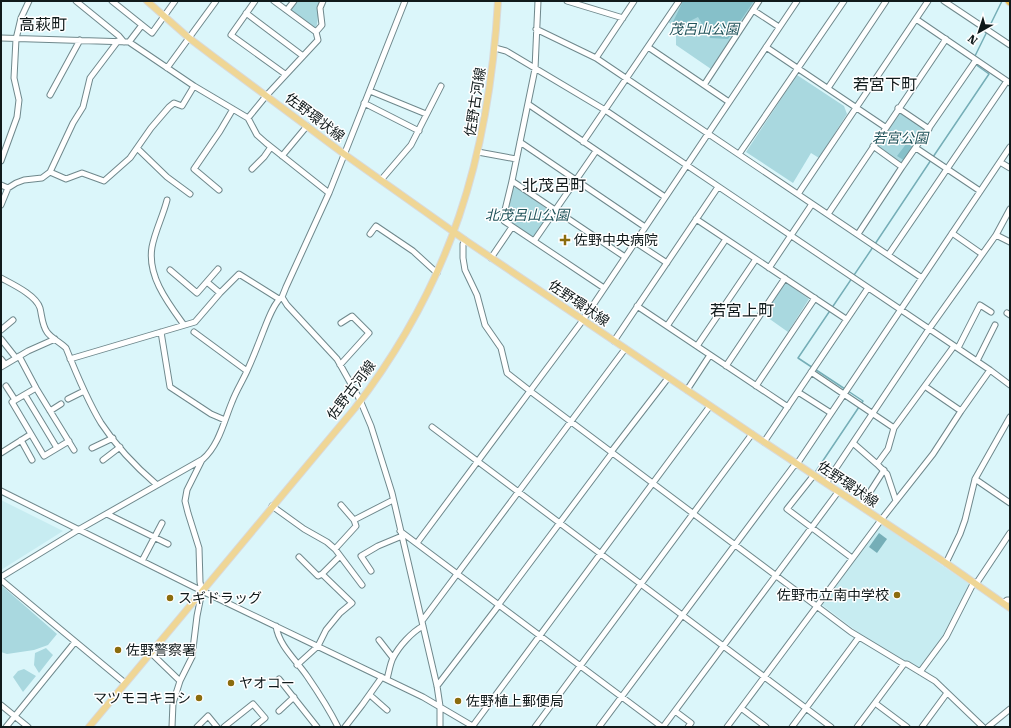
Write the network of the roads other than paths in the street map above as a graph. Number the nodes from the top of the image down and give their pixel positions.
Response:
1 (29, 1) edge
2 (76, 1) edge
3 (112, 1) edge
4 (147, 1) edge
5 (175, 1) edge
6 (216, 1) edge
7 (255, 1) edge
8 (274, 1) edge
9 (294, 1) edge
10 (323, 1) edge
11 (405, 1) edge
12 (498, 1) edge
13 (538, 1) edge
14 (567, 1) edge
15 (634, 1) edge
16 (678, 1) edge
17 (759, 1) edge
18 (797, 1) edge
19 (844, 1) edge
20 (886, 1) edge
21 (928, 1) edge
22 (944, 1) edge
23 (287, 10) junction
24 (753, 10) junction
25 (246, 14) junction
26 (164, 16) junction
27 (623, 18) junction
28 (916, 19) junction
29 (142, 25) junction
30 (779, 28) junction
31 (536, 29) junction
32 (316, 32) junction
33 (1, 38) edge
34 (189, 38) junction
35 (16, 39) junction
36 (946, 39) junction
37 (80, 40) junction
38 (118, 41) junction
39 (126, 42) junction
40 (1010, 46) edge
41 (648, 47) junction
42 (766, 47) junction
43 (495, 48) junction
44 (303, 56) junction
45 (596, 58) junction
46 (976, 60) junction
47 (167, 68) junction
48 (799, 68) junction
49 (535, 69) junction
50 (285, 74) junction
51 (627, 78) junction
52 (1008, 82) edge
53 (704, 85) junction
54 (194, 86) junction
55 (440, 86) dead end
56 (828, 88) junction
57 (370, 91) junction
58 (50, 94) dead end
59 (266, 96) junction
60 (729, 102) junction
61 (364, 103) junction
62 (528, 104) junction
63 (857, 108) junction
64 (898, 108) junction
65 (233, 109) junction
66 (605, 110) junction
67 (426, 114) junction
68 (248, 118) junction
69 (307, 126) junction
70 (885, 127) junction
71 (929, 129) junction
72 (418, 131) junction
73 (708, 134) junction
74 (520, 142) junction
75 (583, 142) junction
76 (873, 146) junction
77 (271, 147) junction
78 (1010, 147) edge
79 (137, 148) junction
80 (916, 148) junction
81 (596, 151) junction
82 (478, 152) junction
83 (344, 154) junction
84 (739, 154) junction
85 (282, 156) junction
86 (516, 159) junction
87 (1, 161) edge
88 (1000, 162) junction
89 (686, 165) junction
90 (902, 167) junction
91 (1010, 168) edge
92 (252, 169) dead end
93 (947, 169) junction
94 (50, 172) junction
95 (381, 180) junction
96 (576, 180) junction
97 (512, 181) junction
98 (1, 185) edge
99 (718, 187) junction
100 (8, 188) junction
101 (219, 190) dead end
102 (980, 191) junction
103 (329, 193) junction
104 (190, 194) dead end
105 (798, 194) junction
106 (665, 196) junction
107 (167, 200) dead end
108 (812, 204) junction
109 (1, 205) edge
110 (1010, 209) edge
111 (555, 210) junction
112 (828, 214) junction
113 (696, 219) junction
114 (512, 227) junction
115 (645, 227) junction
116 (454, 233) junction
117 (952, 233) junction
118 (370, 234) dead end
119 (858, 234) junction
120 (996, 235) junction
121 (791, 236) junction
122 (726, 238) junction
123 (465, 240) junction
124 (534, 241) junction
125 (635, 242) junction
126 (1010, 242) edge
127 (889, 254) junction
128 (982, 254) junction
129 (625, 257) junction
130 (491, 258) junction
131 (756, 258) junction
132 (667, 263) junction
133 (770, 268) junction
134 (218, 269) dead end
135 (170, 270) dead end
136 (437, 273) junction
137 (1, 278) edge
138 (785, 278) junction
139 (922, 278) junction
140 (207, 282) junction
141 (604, 288) junction
142 (868, 288) junction
143 (220, 293) junction
144 (281, 298) junction
145 (815, 298) junction
146 (637, 306) junction
147 (900, 310) junction
148 (991, 312) dead end
149 (846, 319) junction
150 (13, 320) dead end
151 (583, 320) junction
152 (341, 323) dead end
153 (184, 325) junction
154 (995, 325) dead end
155 (667, 326) junction
156 (929, 329) junction
157 (1, 330) edge
158 (161, 332) junction
159 (194, 332) dead end
160 (1, 339) edge
161 (55, 339) junction
162 (614, 341) junction
163 (697, 346) junction
164 (956, 347) junction
165 (626, 349) junction
166 (710, 355) junction
167 (18, 357) junction
168 (1, 359) edge
169 (70, 359) junction
170 (977, 361) junction
171 (3, 365) edge
172 (340, 365) junction
173 (726, 366) junction
174 (990, 370) junction
175 (247, 371) junction
176 (811, 372) junction
177 (668, 378) junction
178 (1010, 385) edge
179 (6, 386) dead end
180 (756, 386) junction
181 (926, 387) junction
182 (36, 388) junction
183 (687, 390) junction
184 (84, 391) junction
185 (530, 391) junction
186 (798, 392) junction
187 (844, 394) junction
188 (24, 395) junction
189 (68, 399) dead end
190 (16, 400) junction
191 (360, 400) junction
192 (62, 404) dead end
193 (710, 406) junction
194 (788, 407) junction
195 (50, 411) junction
196 (961, 411) junction
197 (872, 412) junction
198 (831, 413) junction
199 (1010, 417) edge
200 (225, 420) junction
201 (571, 421) junction
202 (432, 427) dead end
203 (894, 428) junction
204 (31, 434) junction
205 (752, 434) junction
206 (113, 438) junction
207 (21, 440) junction
208 (69, 441) junction
209 (764, 442) junction
210 (853, 443) junction
211 (120, 447) junction
212 (56, 448) junction
213 (92, 448) dead end
214 (74, 450) dead end
215 (612, 452) junction
216 (1, 453) edge
217 (203, 459) junction
218 (32, 460) dead end
219 (103, 460) dead end
220 (477, 462) junction
221 (797, 464) junction
222 (877, 464) junction
223 (884, 470) junction
224 (814, 475) junction
225 (975, 479) junction
226 (653, 483) junction
227 (826, 483) junction
228 (157, 485) junction
229 (1, 491) edge
230 (838, 492) junction
231 (518, 493) junction
232 (393, 500) junction
233 (896, 501) junction
234 (1010, 503) edge
235 (341, 505) dead end
236 (272, 506) junction
237 (861, 506) junction
238 (693, 513) junction
239 (107, 514) junction
240 (354, 520) junction
241 (881, 520) junction
242 (162, 523) dead end
243 (559, 523) junction
244 (811, 528) junction
245 (78, 530) junction
246 (401, 533) junction
247 (1010, 533) edge
248 (154, 537) junction
249 (417, 543) junction
250 (168, 544) dead end
251 (735, 544) junction
252 (335, 549) junction
253 (600, 554) junction
254 (340, 556) junction
255 (299, 557) dead end
256 (852, 558) junction
257 (142, 561) junction
258 (946, 563) junction
259 (370, 571) dead end
260 (322, 574) junction
261 (458, 574) junction
262 (776, 575) junction
263 (1, 577) edge
264 (1, 580) edge
265 (975, 583) junction
266 (641, 584) junction
267 (362, 585) dead end
268 (202, 591) junction
269 (1010, 600) edge
270 (1003, 603) junction
271 (499, 605) junction
272 (818, 605) junction
273 (1010, 608) edge
274 (682, 615) junction
275 (422, 620) junction
276 (276, 626) junction
277 (423, 626) junction
278 (540, 635) junction
279 (860, 637) junction
280 (379, 640) dead end
281 (76, 642) junction
282 (318, 646) junction
283 (723, 646) junction
284 (151, 653) junction
285 (393, 658) junction
286 (904, 664) junction
287 (297, 665) junction
288 (581, 666) junction
289 (920, 672) junction
290 (764, 676) junction
291 (382, 677) junction
292 (387, 679) junction
293 (279, 680) dead end
294 (180, 681) junction
295 (125, 683) junction
296 (437, 686) junction
297 (947, 693) junction
298 (370, 695) junction
299 (622, 696) junction
300 (294, 697) junction
301 (875, 703) junction
302 (1, 705) edge
303 (440, 706) junction
304 (741, 708) junction
305 (806, 708) junction
306 (1010, 709) edge
307 (387, 710) dead end
308 (279, 711) dead end
309 (674, 711) junction
310 (15, 716) junction
311 (6, 727) edge
312 (28, 727) edge
313 (89, 727) edge
314 (172, 727) edge
315 (197, 727) edge
316 (216, 727) edge
317 (224, 727) edge
318 (254, 727) edge
319 (317, 727) edge
320 (338, 727) edge
321 (345, 727) edge
322 (440, 727) edge
323 (473, 727) edge
324 (535, 727) edge
325 (599, 727) edge
326 (663, 727) edge
327 (688, 727) edge
328 (727, 727) edge
329 (766, 727) edge
330 (792, 727) edge
331 (831, 727) edge
332 (857, 727) edge
333 (907, 727) edge
334 (922, 727) edge
335 (983, 727) edge
336 (988, 727) edge

1 - 35 street
2 - 39 street
3 - 29 street
4 - 26 main road, 佐野環状線
5 - 26 street
6 - 34 street
7 - 25 street
8 - 23 street
9 - 23 street
10 - 32 street
11 - 57 street
12 - 43 main road, 佐野古河線
13 - 31 street
14 - 27 street
15 - 27 street
16 - 41 street
17 - 24 street
18 - 30 street
19 - 48 street
20 - 56 street
21 - 28 street
22 - 40 street
23 - 32 street
24 - 30 street
24 - 53 street
25 - 44 street
25 - 50 street
26 - 29 street
26 - 34 main road, 佐野環状線
27 - 45 street
28 - 36 street
28 - 63 street
29 - 39 street
30 - 42 street
31 - 45 street
31 - 49 street
32 - 44 street
33 - 35 street
34 - 47 street
34 - 59 main road, 佐野環状線
35 - 37 street
35 - 87 street
36 - 46 street
36 - 64 street
37 - 38 street
37 - 58 street
38 - 39 street
38 - 94 street
39 - 47 street
41 - 51 street
41 - 53 street
42 - 48 street
42 - 60 street
43 - 49 street
43 - 82 main road, 佐野古河線
44 - 50 street
45 - 51 street
46 - 52 street
46 - 71 street
47 - 54 street
48 - 56 street
48 - 84 street
49 - 62 street
49 - 66 street
50 - 59 street
51 - 66 street
51 - 73 street
52 - 93 street
53 - 60 street
54 - 65 street
54 - 79 street
55 - 67 street
56 - 63 street
57 - 61 street
57 - 67 street
59 - 68 street
59 - 69 main road, 佐野環状線
60 - 73 street
61 - 72 street
61 - 83 street
62 - 74 street
62 - 75 street
63 - 70 street
63 - 105 street
64 - 70 street
64 - 71 street
65 - 68 street
65 - 101 street
66 - 75 street
66 - 89 street
67 - 72 street
68 - 77 street
69 - 83 main road, 佐野環状線
69 - 85 street
70 - 76 street
71 - 80 street
72 - 95 street
73 - 84 street
73 - 89 street
74 - 86 street
74 - 96 street
75 - 81 street
76 - 90 street
76 - 112 street
77 - 85 street
77 - 92 street
78 - 88 street
79 - 94 street
79 - 104 street
80 - 90 street
80 - 93 street
81 - 96 street
81 - 106 street
82 - 86 street
82 - 116 main road, 佐野古河線
83 - 95 main road, 佐野環状線
83 - 103 street
84 - 105 street
85 - 103 street
86 - 97 street
88 - 91 street
88 - 102 street
89 - 99 street
89 - 106 street
90 - 119 street
93 - 102 street
93 - 127 street
94 - 100 street
95 - 116 main road, 佐野環状線
96 - 111 street
96 - 115 street
97 - 111 street
97 - 114 street
98 - 100 street
99 - 113 street
99 - 121 street
100 - 109 street
102 - 117 street
103 - 144 street
105 - 108 street
106 - 115 street
107 - 153 street
108 - 112 street
108 - 121 street
110 - 120 street
111 - 124 street
111 - 129 street
112 - 119 street
113 - 122 street
113 - 132 street
114 - 124 street
114 - 130 street
115 - 125 street
116 - 123 main road, 佐野環状線
116 - 136 main road, 佐野古河線
117 - 128 street
117 - 139 street
118 - 136 street
119 - 127 street
120 - 126 street
120 - 128 street
121 - 133 street
121 - 142 street
122 - 131 street
122 - 155 street
123 - 130 main road, 佐野環状線
123 - 185 street
124 - 141 street
125 - 129 street
125 - 132 street
127 - 139 street
128 - 156 street
129 - 141 street
130 - 151 main road, 佐野環状線
131 - 133 street
131 - 163 street
132 - 146 street
133 - 138 street
134 - 140 street
135 - 140 street
136 - 191 main road, 佐野古河線
137 - 161 street
138 - 145 street
138 - 173 street
139 - 147 street
140 - 143 street
141 - 151 street
142 - 147 street
142 - 149 street
143 - 144 street
143 - 153 street
144 - 172 street
144 - 175 street
145 - 149 street
145 - 180 street
146 - 155 street
146 - 162 street
147 - 156 street
147 - 187 street
148 - 164 street
149 - 176 street
150 - 157 street
151 - 162 main road, 佐野環状線
151 - 185 street
152 - 172 street
153 - 158 street
154 - 170 street
155 - 163 street
156 - 164 street
156 - 197 street
158 - 169 street
158 - 200 street
159 - 175 street
160 - 167 street
161 - 167 street
161 - 169 street
162 - 165 main road, 佐野環状線
163 - 166 street
164 - 170 street
164 - 181 street
165 - 177 main road, 佐野環状線
165 - 201 street
166 - 173 street
166 - 183 street
167 - 171 street
167 - 182 street
168 - 171 street
169 - 184 street
170 - 174 street
172 - 191 street
173 - 180 street
174 - 178 street
174 - 196 street
175 - 200 street
176 - 186 street
176 - 187 street
177 - 183 main road, 佐野環状線
177 - 215 street
179 - 190 street
180 - 194 street
181 - 196 street
181 - 203 street
182 - 188 street
182 - 195 street
183 - 193 main road, 佐野環状線
184 - 189 street
184 - 206 street
185 - 201 street
185 - 220 street
186 - 194 street
186 - 198 street
187 - 197 street
187 - 198 street
188 - 190 street
188 - 212 street
190 - 204 street
191 - 232 street
191 - 236 main road, 佐野古河線
192 - 195 street
193 - 205 main road, 佐野環状線
193 - 226 street
194 - 209 street
195 - 208 street
196 - 233 street
197 - 203 street
197 - 210 street
198 - 221 street
199 - 225 street
200 - 217 street
201 - 215 street
201 - 231 street
202 - 220 street
203 - 222 street
204 - 207 street
204 - 212 street
205 - 209 main road, 佐野環状線
205 - 238 street
206 - 211 street
206 - 213 street
207 - 216 street
207 - 218 street
208 - 212 street
208 - 214 street
209 - 221 main road, 佐野環状線
210 - 222 street
210 - 227 street
211 - 219 street
211 - 228 street
215 - 226 street
215 - 243 street
217 - 228 street
217 - 268 street
220 - 231 street
220 - 249 street
221 - 224 main road, 佐野環状線
221 - 251 street
222 - 223 street
223 - 233 street
223 - 237 street
224 - 227 main road, 佐野環状線
224 - 244 street
225 - 234 street
225 - 258 street
226 - 238 street
226 - 253 street
227 - 230 main road, 佐野環状線
228 - 239 street
229 - 245 street
230 - 237 main road, 佐野環状線
230 - 244 street
231 - 243 street
231 - 261 street
232 - 240 street
232 - 246 street
233 - 241 street
235 - 240 street
236 - 252 street
236 - 268 main road, 佐野古河線
237 - 241 main road, 佐野環状線
238 - 251 street
238 - 266 street
239 - 245 street
239 - 248 street
240 - 252 street
241 - 256 street
241 - 258 main road, 佐野環状線
242 - 248 street
243 - 253 street
243 - 271 street
244 - 256 street
244 - 262 street
245 - 257 street
245 - 263 street
246 - 249 street
246 - 259 street
246 - 275 street
247 - 265 street
248 - 250 street
248 - 257 street
249 - 261 street
251 - 262 street
251 - 274 street
252 - 254 street
253 - 266 street
253 - 278 street
254 - 260 street
254 - 267 street
255 - 260 street
256 - 272 street
257 - 268 street
258 - 265 main road, 佐野環状線
260 - 282 street
261 - 271 street
261 - 275 street
262 - 272 street
262 - 283 street
264 - 281 street
265 - 270 main road, 佐野環状線
265 - 289 street
266 - 274 street
266 - 288 street
268 - 276 street
268 - 284 main road, 佐野古河線
268 - 294 street
269 - 270 street
270 - 273 main road, 佐野環状線
271 - 278 street
271 - 296 street
272 - 279 street
272 - 290 street
274 - 283 street
274 - 299 street
275 - 277 street
276 - 282 street
276 - 287 street
277 - 285 street
277 - 296 street
278 - 288 street
278 - 323 street
279 - 286 street
279 - 305 street
280 - 285 street
281 - 295 street
281 - 310 street
282 - 287 street
282 - 291 street
283 - 290 street
283 - 309 street
284 - 294 street
284 - 295 main road, 佐野古河線
285 - 292 street
286 - 289 street
286 - 301 street
287 - 320 street
288 - 299 street
288 - 324 street
289 - 297 street
290 - 304 street
290 - 305 street
291 - 292 street
291 - 298 street
292 - 303 street
293 - 300 street
294 - 314 street
295 - 313 main road, 佐野古河線
296 - 303 street
297 - 334 street
297 - 335 street
298 - 307 street
298 - 321 street
299 - 325 street
299 - 326 street
300 - 308 street
300 - 319 street
301 - 332 street
301 - 333 street
302 - 310 street
303 - 322 street
303 - 323 street
304 - 328 street
304 - 329 street
305 - 330 street
305 - 331 street
306 - 336 street
309 - 326 street
309 - 327 street
310 - 311 street
310 - 312 street
315 - 316 street
317 - 318 street

